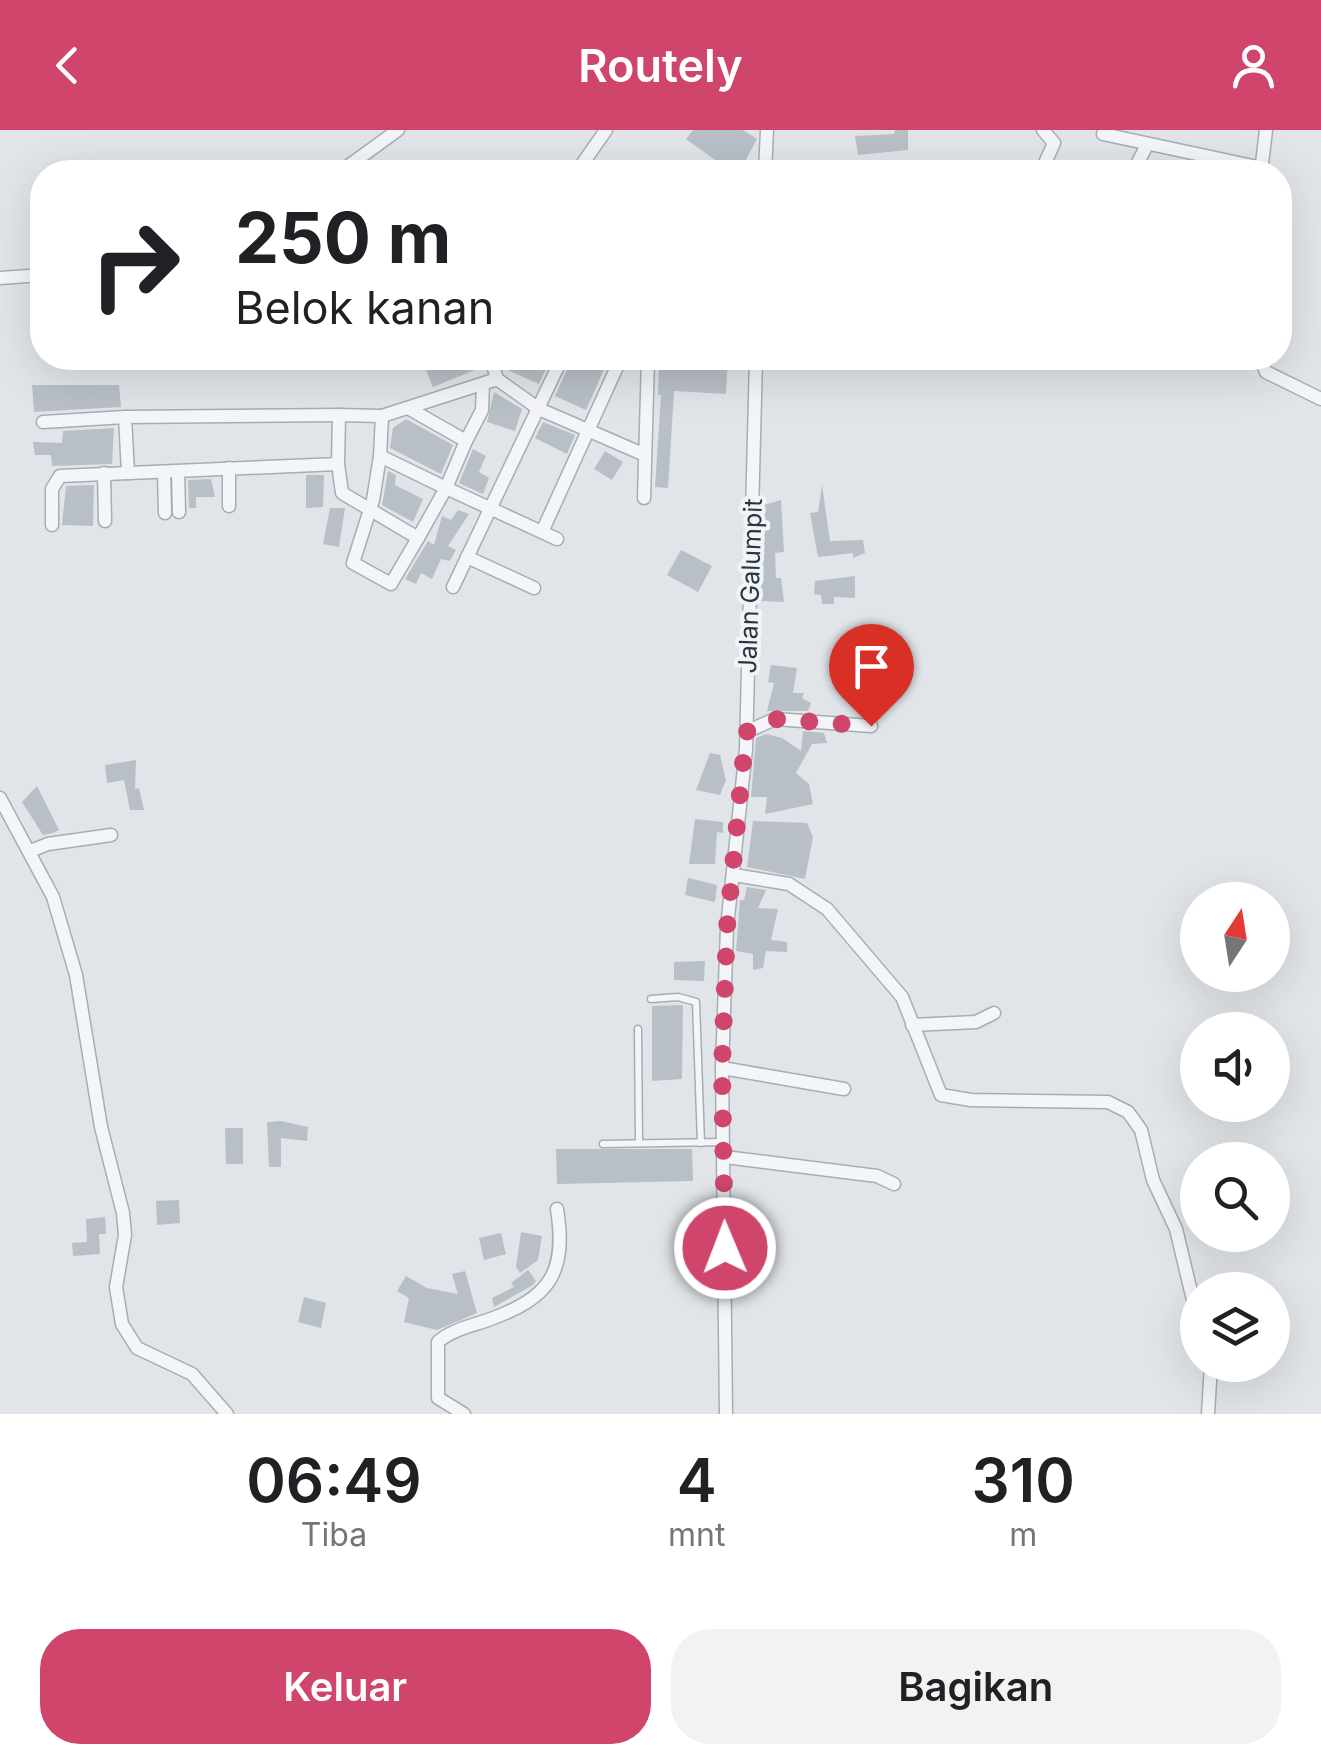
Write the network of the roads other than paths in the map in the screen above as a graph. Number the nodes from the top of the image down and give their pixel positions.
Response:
1 (398, 130) edge
2 (606, 130) edge
3 (767, 130) edge
4 (1043, 130) edge
5 (1266, 130) edge
6 (1102, 134) dead end
7 (1146, 145) junction
8 (357, 160) edge
9 (585, 160) edge
10 (765, 160) edge
11 (1046, 160) edge
12 (1139, 160) edge
13 (1220, 160) edge
14 (1262, 160) edge
15 (30, 276) edge
16 (0, 278) edge
17 (491, 370) edge
18 (556, 370) edge
19 (615, 370) edge
20 (648, 370) edge
21 (756, 370) edge
22 (1265, 370) edge
23 (490, 381) junction
24 (1321, 399) edge
25 (408, 408) junction
26 (539, 408) junction
27 (339, 414) junction
28 (382, 416) junction
29 (125, 417) junction
30 (43, 422) dead end
31 (588, 429) junction
32 (466, 441) junction
33 (645, 455) junction
34 (380, 456) junction
35 (338, 464) junction
36 (228, 468) junction
37 (128, 472) junction
38 (171, 472) junction
39 (104, 474) junction
40 (446, 488) junction
41 (644, 498) dead end
42 (228, 506) dead end
43 (489, 509) junction
44 (369, 511) junction
45 (172, 512) dead end
46 (105, 521) dead end
47 (52, 526) dead end
48 (542, 532) junction
49 (418, 538) junction
50 (557, 538) dead end
51 (467, 557) junction
52 (452, 586) dead end
53 (534, 588) dead end
54 (871, 726) dead end
55 (746, 732) junction
56 (0, 798) edge
57 (111, 836) dead end
58 (38, 848) junction
59 (734, 875) junction
60 (650, 999) dead end
61 (994, 1013) dead end
62 (912, 1026) junction
63 (638, 1029) dead end
64 (722, 1068) junction
65 (844, 1089) dead end
66 (701, 1143) junction
67 (603, 1144) dead end
68 (639, 1144) junction
69 (724, 1150) junction
70 (894, 1184) dead end
71 (558, 1208) dead end
72 (1186, 1272) edge
73 (1210, 1382) edge
74 (726, 1413) edge
75 (227, 1414) edge
76 (464, 1414) edge
77 (1208, 1414) edge

1 - 8 street
2 - 9 street
3 - 10 street
4 - 11 street
5 - 14 street
6 - 7 street
7 - 12 street
7 - 13 street
15 - 16 street
17 - 23 street
18 - 26 street
19 - 31 street
20 - 33 street
21 - 55 street, Jalan Galumpit
22 - 24 street
23 - 25 street
23 - 26 street
23 - 32 street
25 - 28 street
25 - 32 street
26 - 31 street
26 - 43 street
27 - 28 street
27 - 29 street
27 - 35 street
28 - 34 street
29 - 30 street
29 - 37 street
31 - 33 street
31 - 48 street
32 - 40 street
33 - 41 street
34 - 40 street
34 - 44 street
35 - 36 street
35 - 44 street
36 - 38 street
36 - 42 street
37 - 38 street
37 - 39 street
38 - 45 street
39 - 46 street
39 - 47 street
40 - 43 street
40 - 49 street
43 - 48 street
43 - 51 street
44 - 49 street
44 - 49 street
48 - 50 street
51 - 52 street
51 - 53 street
54 - 55 street
55 - 59 street, Jalan Galumpit
56 - 58 street
57 - 58 street
58 - 75 street
59 - 62 street
59 - 64 street, Jalan Galumpit
60 - 66 lane
61 - 62 street
62 - 72 street
63 - 68 lane
64 - 65 street
64 - 69 street, Jalan Galumpit
66 - 68 lane
66 - 69 lane
67 - 68 lane
69 - 70 street
69 - 74 street, Jalan Galumpit
71 - 76 street
73 - 77 street

